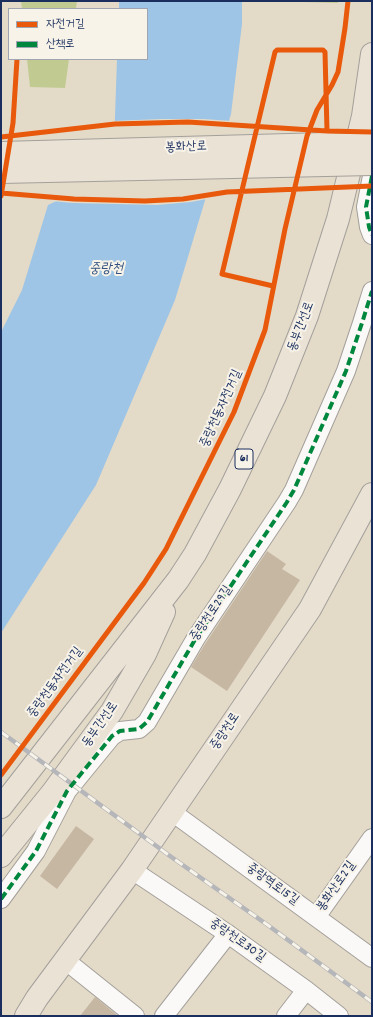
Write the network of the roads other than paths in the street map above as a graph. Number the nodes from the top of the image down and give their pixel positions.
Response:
1 (372, 54) edge
2 (372, 145) edge
3 (1, 153) edge
4 (372, 164) edge
5 (1, 172) edge
6 (372, 176) edge
7 (372, 235) edge
8 (372, 291) edge
9 (371, 501) edge
10 (178, 580) junction
11 (1, 807) edge
12 (172, 812) junction
13 (372, 838) edge
14 (1, 856) edge
15 (132, 870) junction
16 (1, 899) edge
17 (316, 917) junction
18 (228, 934) junction
19 (372, 958) edge
20 (66, 960) junction
21 (306, 990) junction
22 (26, 1016) edge
23 (135, 1016) edge
24 (164, 1016) edge
25 (286, 1016) edge
26 (339, 1016) edge

1 - 10 main road, 동부간선로 / 61
2 - 3 main road, 봉화산로, bridge
4 - 5 main road, 봉화산로, bridge
6 - 7 street
8 - 16 street, 중랑천로29길
9 - 12 main road, 중랑천로
10 - 11 main road, 동부간선로 / 61
10 - 14 main road, 동부간선로 / 61
12 - 15 main road, 중랑천로
12 - 17 street, 중랑역로15길
13 - 17 street, 봉화산로2길
15 - 18 street, 중랑천로30길
15 - 20 main road, 중랑천로
17 - 19 street, 중랑역로15길
18 - 21 street, 중랑천로30길
18 - 24 street
20 - 22 main road, 중랑천로
20 - 23 street
21 - 25 street
21 - 26 street, 중랑천로30길

